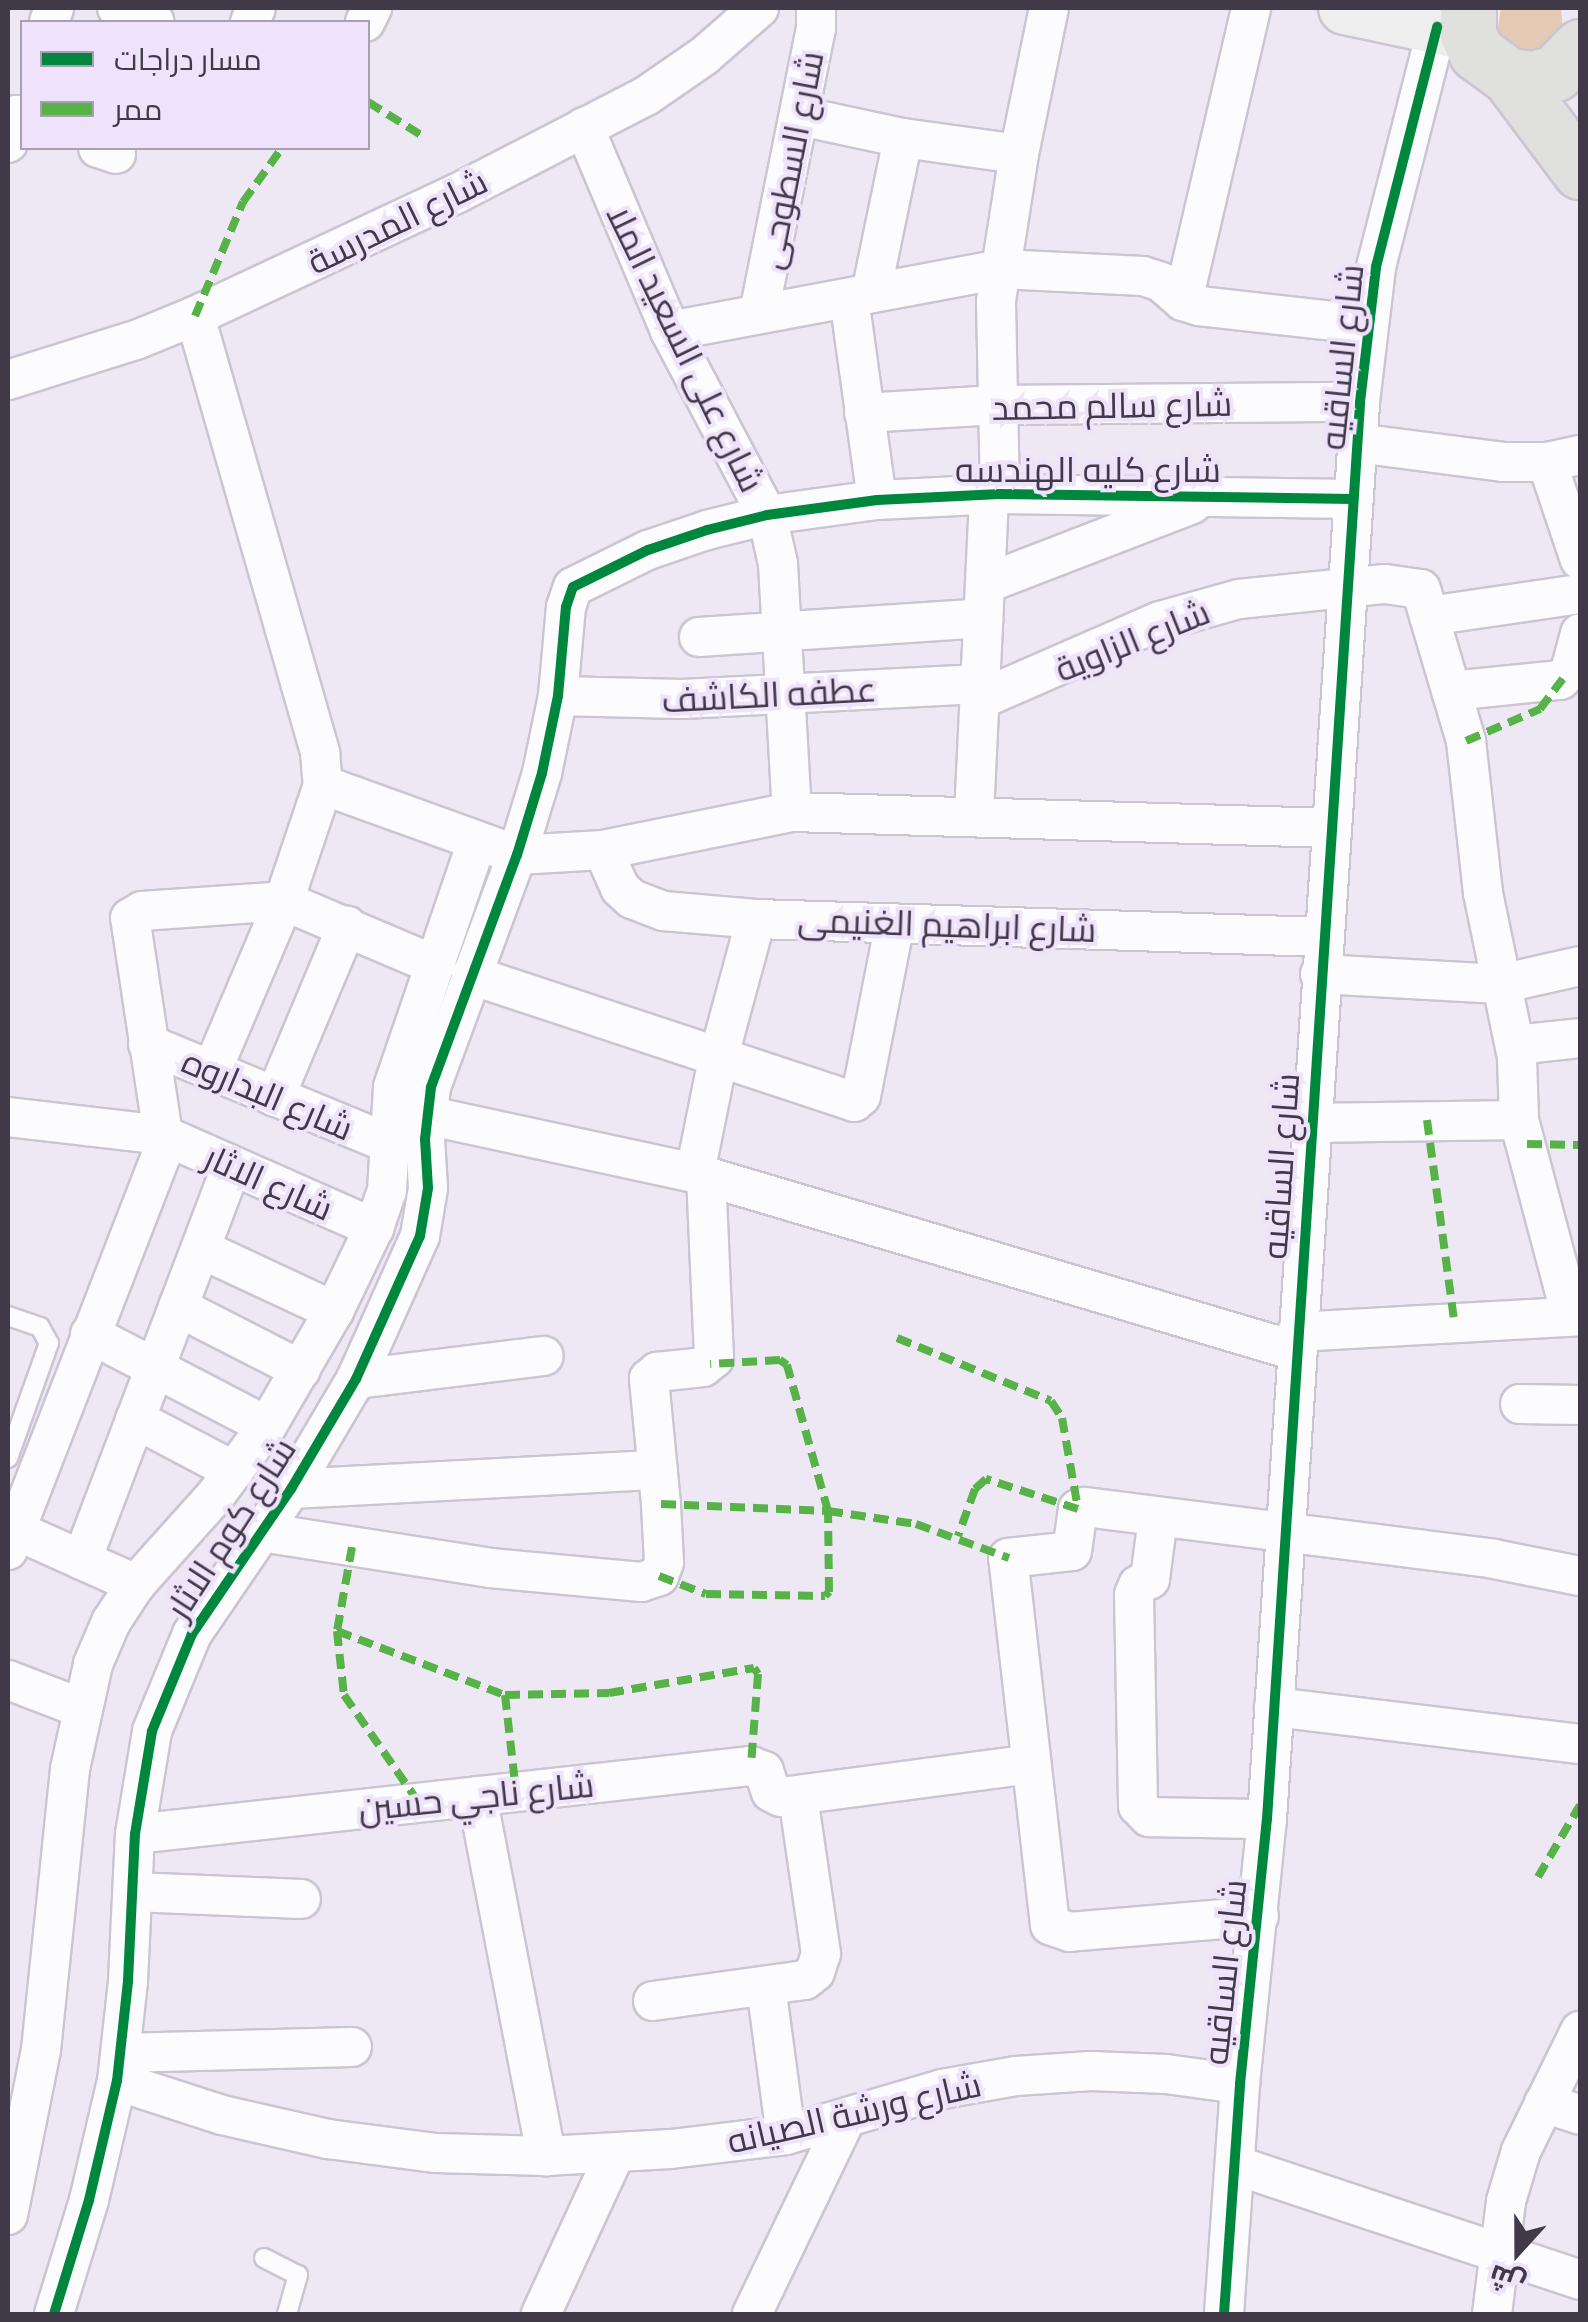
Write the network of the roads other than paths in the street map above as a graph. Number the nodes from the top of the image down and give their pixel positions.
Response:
1 (117, 8) edge
2 (758, 8) edge
3 (816, 8) edge
4 (1049, 8) edge
5 (1251, 8) edge
6 (1345, 8) edge
7 (150, 20) edge
8 (1458, 23) edge
9 (1580, 47) edge
10 (1509, 76) junction
11 (800, 116) junction
12 (584, 128) junction
13 (903, 138) junction
14 (1019, 154) junction
15 (1580, 171) edge
16 (1001, 269) junction
17 (860, 296) junction
18 (1183, 301) junction
19 (759, 313) junction
20 (195, 316) junction
21 (1368, 324) junction
22 (670, 331) junction
23 (8, 380) edge
24 (1360, 402) junction
25 (996, 405) junction
26 (864, 412) junction
27 (1358, 443) junction
28 (1564, 458) edge
29 (994, 494) junction
30 (1213, 496) junction
31 (1354, 499) junction
32 (877, 500) junction
33 (767, 515) junction
34 (1580, 560) edge
35 (1347, 588) junction
36 (1580, 594) edge
37 (984, 601) junction
38 (1429, 616) junction
39 (782, 632) junction
40 (1580, 633) edge
41 (699, 638) dead end
42 (1451, 691) junction
43 (979, 692) junction
44 (786, 693) junction
45 (558, 696) junction
46 (323, 785) junction
47 (792, 812) junction
48 (974, 816) junction
49 (1331, 828) junction
50 (478, 842) junction
51 (603, 850) junction
52 (517, 856) junction
53 (284, 901) junction
54 (756, 919) junction
55 (894, 923) junction
56 (347, 926) junction
57 (1323, 937) junction
58 (434, 965) junction
59 (1580, 966) edge
60 (1320, 974) junction
61 (471, 976) junction
62 (1500, 984) junction
63 (1580, 1038) edge
64 (148, 1044) junction
65 (1515, 1044) junction
66 (718, 1059) junction
67 (212, 1070) junction
68 (275, 1097) junction
69 (426, 1115) junction
70 (8, 1117) edge
71 (1519, 1120) junction
72 (1310, 1123) junction
73 (163, 1135) junction
74 (388, 1144) junction
75 (232, 1166) junction
76 (701, 1174) junction
77 (374, 1228) junction
78 (201, 1249) junction
79 (178, 1307) junction
80 (334, 1311) junction
81 (8, 1316) edge
82 (1576, 1316) edge
83 (90, 1334) junction
84 (1296, 1341) junction
85 (544, 1356) dead end
86 (155, 1368) junction
87 (301, 1370) junction
88 (356, 1378) junction
89 (1520, 1404) dead end
90 (1580, 1405) edge
91 (135, 1420) junction
92 (267, 1426) junction
93 (8, 1458) edge
94 (658, 1470) junction
95 (234, 1471) junction
96 (292, 1489) junction
97 (1158, 1518) junction
98 (261, 1532) junction
99 (1286, 1536) junction
100 (12, 1540) edge
101 (82, 1560) junction
102 (1580, 1576) edge
103 (136, 1584) junction
104 (8, 1680) edge
105 (1274, 1706) junction
106 (81, 1708) junction
107 (1580, 1744) edge
108 (1030, 1764) junction
109 (476, 1796) junction
110 (798, 1796) junction
111 (1267, 1819) junction
112 (135, 1834) junction
113 (134, 1892) junction
114 (302, 1899) dead end
115 (1259, 1916) junction
116 (766, 1986) junction
117 (653, 2000) dead end
118 (1580, 2031) edge
119 (352, 2047) dead end
120 (119, 2067) junction
121 (1240, 2084) junction
122 (1544, 2103) junction
123 (1580, 2115) edge
124 (846, 2119) junction
125 (786, 2134) junction
126 (615, 2154) junction
127 (546, 2156) junction
128 (1235, 2166) junction
129 (8, 2215) edge
130 (1498, 2254) junction
131 (264, 2258) dead end
132 (1580, 2280) edge
133 (54, 2314) edge
134 (287, 2314) edge
135 (541, 2314) edge
136 (752, 2314) edge
137 (1224, 2314) edge
138 (1492, 2314) edge

1 - 7 street
2 - 12 street, شارع المدرسة
3 - 11 street, شارع السطوحى
4 - 14 street
5 - 18 street
6 - 8 street
8 - 10 main road
8 - 21 street, شارع الساقيه
9 - 10 main road
10 - 15 main road
11 - 13 street
11 - 19 street, شارع السطوحى
12 - 20 street, شارع المدرسة
12 - 22 street, شارع على السعيد الملا
13 - 14 street
13 - 17 street
14 - 16 street
16 - 17 street
16 - 18 street
16 - 25 street
17 - 19 street
17 - 26 street
18 - 21 street
19 - 22 street
20 - 23 street, شارع المدرسة
20 - 46 street
21 - 24 street, شارع الساقيه
22 - 33 street, شارع على السعيد الملا
24 - 25 street, شارع سالم محمد
24 - 27 street, شارع الساقيه
25 - 26 street, شارع سالم محمد
25 - 29 street
26 - 32 street
27 - 28 street
27 - 31 street, شارع الساقيه
28 - 34 street
29 - 30 street, شارع كليه الهندسه
29 - 32 street, شارع كليه الهندسه
29 - 37 street
30 - 31 street, شارع كليه الهندسه
30 - 37 street
31 - 35 street, شارع الساقيه
32 - 33 street, شارع كليه الهندسه
33 - 39 street, شارع على السعيد الملا
33 - 45 street, شارع كليه الهندسه
35 - 38 street, شارع الزاوية
35 - 43 street, شارع الزاوية
35 - 49 street, شارع الساقيه
36 - 38 street
37 - 39 street
37 - 43 street
38 - 42 street
39 - 41 street
39 - 44 street, شارع على السعيد الملا
40 - 42 street
42 - 62 street
43 - 44 street, عطفه الكاشف
43 - 48 street
44 - 45 street, عطفه الكاشف
44 - 47 street, شارع على السعيد الملا
45 - 52 street, شارع كليه الهندسه
46 - 50 street
46 - 53 street
47 - 48 street
47 - 51 street
48 - 49 street
49 - 57 street, شارع الساقيه
50 - 52 street
50 - 58 street, شارع كوم الاثار
51 - 52 street
51 - 54 street, شارع ابراهيم الغنيمى
52 - 61 street, شارع كوم الاثار
53 - 56 street
53 - 64 street
53 - 67 street
54 - 55 street, شارع ابراهيم الغنيمى
54 - 66 street
55 - 57 street, شارع ابراهيم الغنيمى
55 - 66 street
56 - 58 street
56 - 68 street
57 - 60 street, شارع الساقيه
58 - 74 street, شارع كوم الاثار
59 - 62 street
60 - 62 street
60 - 72 street, شارع الساقيه
61 - 66 street
61 - 69 street, شارع كوم الاثار
62 - 65 street
63 - 65 street
64 - 67 street, شارع البداروه
64 - 73 street
65 - 71 street
66 - 76 street
67 - 68 street, شارع البداروه
68 - 74 street, شارع البداروه
69 - 76 street
69 - 88 street, شارع كوم الاثار
70 - 73 street, شارع الاثار
71 - 72 street
71 - 82 street
72 - 84 street, شارع الساقيه
73 - 75 street, شارع الاثار
73 - 83 street
74 - 77 street, شارع كوم الاثار
75 - 77 street, شارع الاثار
75 - 78 street
76 - 84 street
76 - 94 street
77 - 80 street, شارع كوم الاثار
78 - 79 street
78 - 80 street
79 - 86 street
79 - 87 street
80 - 87 street, شارع كوم الاثار
81 - 93 lane
82 - 84 street
83 - 86 street
83 - 100 street
84 - 99 street, شارع الساقيه
85 - 88 street
86 - 91 street
86 - 92 street
87 - 92 street, شارع كوم الاثار
88 - 96 street, شارع كوم الاثار
89 - 90 street
91 - 95 street
91 - 101 street
92 - 95 street, شارع كوم الاثار
94 - 96 street
94 - 98 street
95 - 103 street, شارع كوم الاثار
96 - 98 street, شارع كوم الاثار
97 - 99 street
97 - 108 street
97 - 111 street
98 - 112 street, شارع كوم الاثار
99 - 102 street
99 - 105 street, شارع الساقيه
100 - 101 street
101 - 103 street
103 - 106 street, شارع كوم الاثار
104 - 106 street
105 - 107 street
105 - 111 street, شارع الساقيه
106 - 129 street, شارع كوم الاثار
108 - 110 street
108 - 115 street
109 - 110 street, شارع ناجي حسين
109 - 112 street, شارع ناجي حسين
109 - 127 street
110 - 116 street
111 - 115 street, شارع الساقيه
112 - 113 street, شارع كوم الاثار
113 - 114 street
113 - 120 street, شارع كوم الاثار
115 - 121 street, شارع الساقيه
116 - 117 street
116 - 125 street
118 - 122 street
119 - 120 street
120 - 127 street, شارع ورشة الصيانه
120 - 133 street, شارع كوم الاثار
121 - 124 street, شارع ورشة الصيانه
121 - 128 street, شارع الساقيه
122 - 123 street
122 - 130 street
124 - 125 street, شارع ورشة الصيانه
124 - 136 street
125 - 126 street, شارع ورشة الصيانه
126 - 127 street, شارع ورشة الصيانه
126 - 135 street
128 - 130 street
128 - 137 street, شارع الساقيه
130 - 132 street
130 - 138 street
131 - 134 lane

